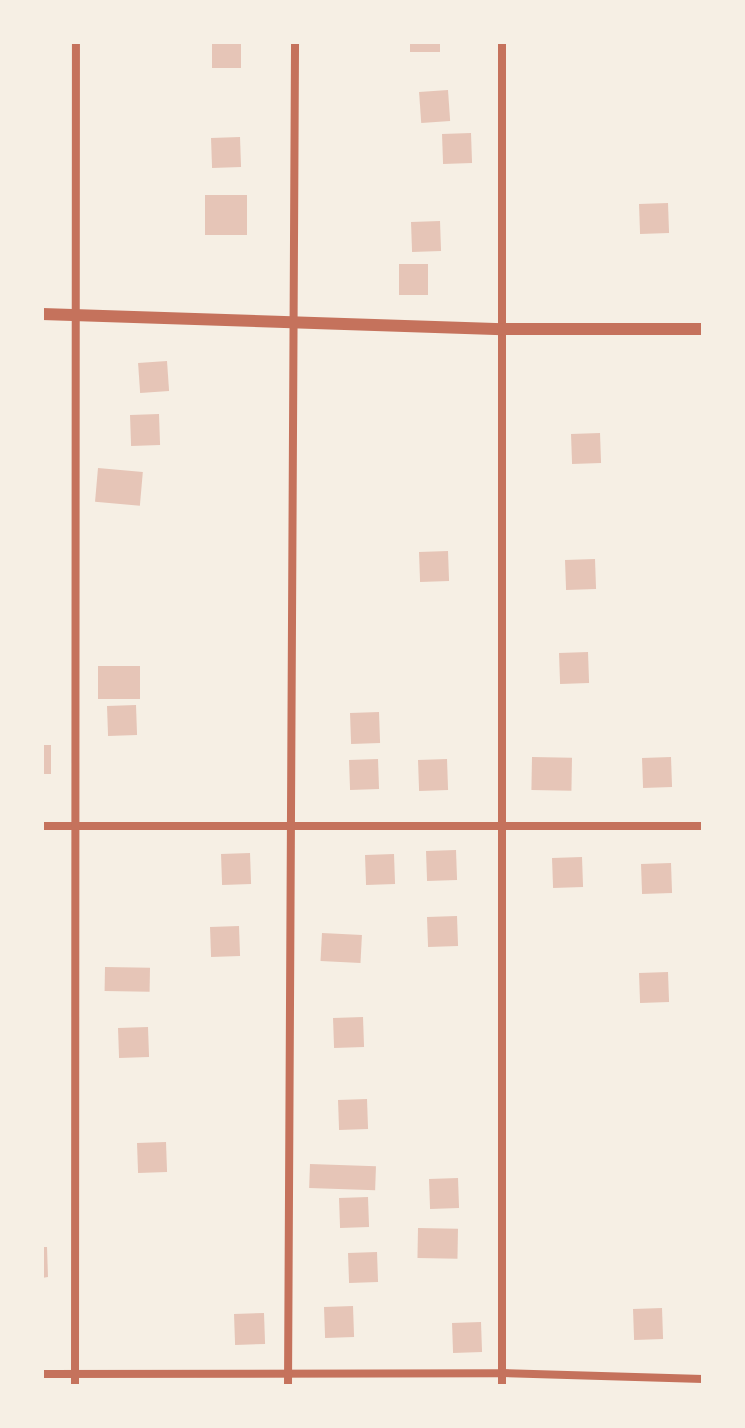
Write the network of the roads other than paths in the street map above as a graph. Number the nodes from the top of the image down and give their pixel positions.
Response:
1 (76, 42) edge
2 (295, 42) edge
3 (502, 42) edge
4 (42, 314) edge
5 (75, 316) junction
6 (294, 321) junction
7 (503, 329) junction
8 (703, 329) edge
9 (504, 825) junction
10 (42, 826) edge
11 (75, 826) junction
12 (291, 826) junction
13 (703, 826) edge
14 (289, 1373) junction
15 (503, 1373) junction
16 (42, 1374) edge
17 (75, 1375) junction
18 (703, 1379) edge
19 (75, 1386) edge
20 (288, 1386) edge
21 (502, 1386) edge

1 - 5 street
2 - 6 street
3 - 7 street
4 - 5 street
5 - 6 street
5 - 11 street
6 - 7 street
6 - 12 street
7 - 8 street
7 - 9 street
9 - 12 street
9 - 13 street
9 - 15 street
10 - 11 street
11 - 12 street
11 - 17 street
12 - 14 street
14 - 15 street
14 - 17 street
14 - 20 street
15 - 18 street
15 - 21 street
16 - 17 street
17 - 19 street

